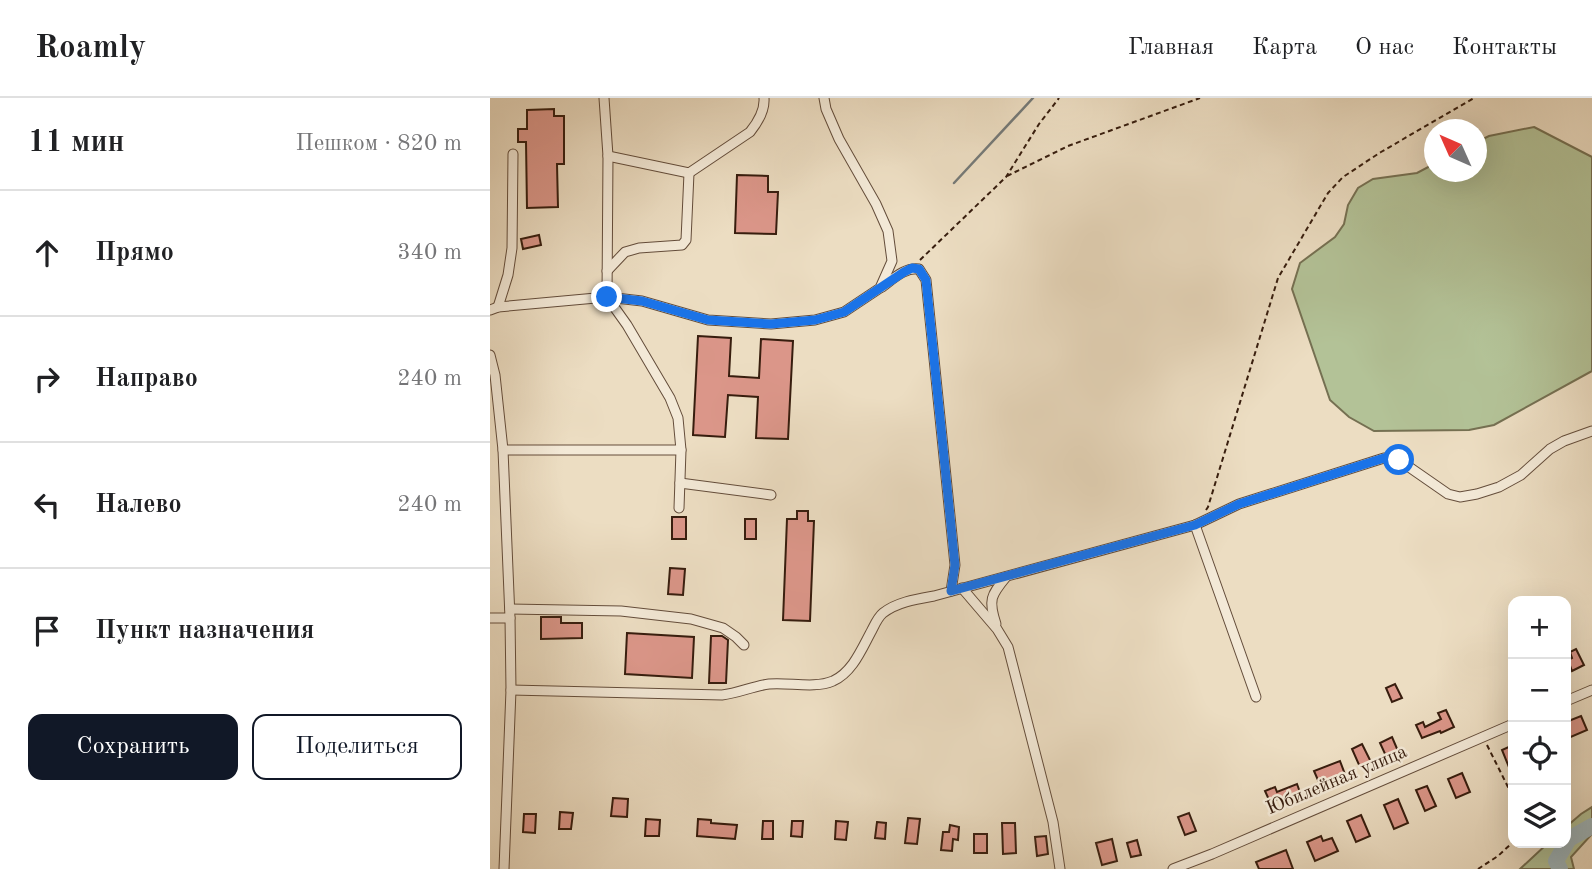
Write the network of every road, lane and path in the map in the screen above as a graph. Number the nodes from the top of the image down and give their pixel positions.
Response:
1 (604, 98) edge
2 (764, 98) edge
3 (824, 98) edge
4 (1059, 98) edge
5 (1200, 98) edge
6 (1474, 98) edge
7 (513, 154) dead end
8 (608, 156) junction
9 (689, 173) junction
10 (1006, 177) junction
11 (912, 268) junction
12 (607, 271) junction
13 (880, 288) junction
14 (607, 297) junction
15 (494, 309) edge
16 (490, 355) edge
17 (1592, 431) edge
18 (503, 450) junction
19 (681, 450) junction
20 (680, 483) junction
21 (771, 495) dead end
22 (679, 508) dead end
23 (1195, 525) junction
24 (1007, 576) junction
25 (962, 588) junction
26 (951, 591) junction
27 (510, 614) junction
28 (490, 618) edge
29 (997, 629) junction
30 (744, 645) dead end
31 (511, 690) junction
32 (1592, 690) edge
33 (1256, 697) dead end
34 (1571, 699) edge
35 (1508, 726) edge
36 (1484, 737) junction
37 (1508, 787) edge
38 (1508, 847) edge
39 (504, 869) edge
40 (1060, 869) edge
41 (1173, 869) edge
42 (1478, 869) edge

1 - 8 street
2 - 9 street
3 - 13 street
4 - 10 path
5 - 10 path
6 - 23 path
7 - 15 street
8 - 9 street
8 - 12 street
9 - 12 street
10 - 11 path
11 - 13 street
11 - 26 street
12 - 14 street
13 - 14 street
14 - 15 street
14 - 19 street
16 - 18 street
17 - 23 street
18 - 19 street
18 - 27 street
19 - 20 street
20 - 21 street
20 - 22 street
23 - 24 street
23 - 33 street
24 - 25 street
24 - 29 street
25 - 26 street
25 - 29 street
26 - 31 street
27 - 28 street
27 - 30 street
27 - 31 street
29 - 40 street
31 - 39 street
32 - 34 street
35 - 36 street, Юбилейная улица
36 - 37 path
36 - 41 street, Юбилейная улица
38 - 42 path

